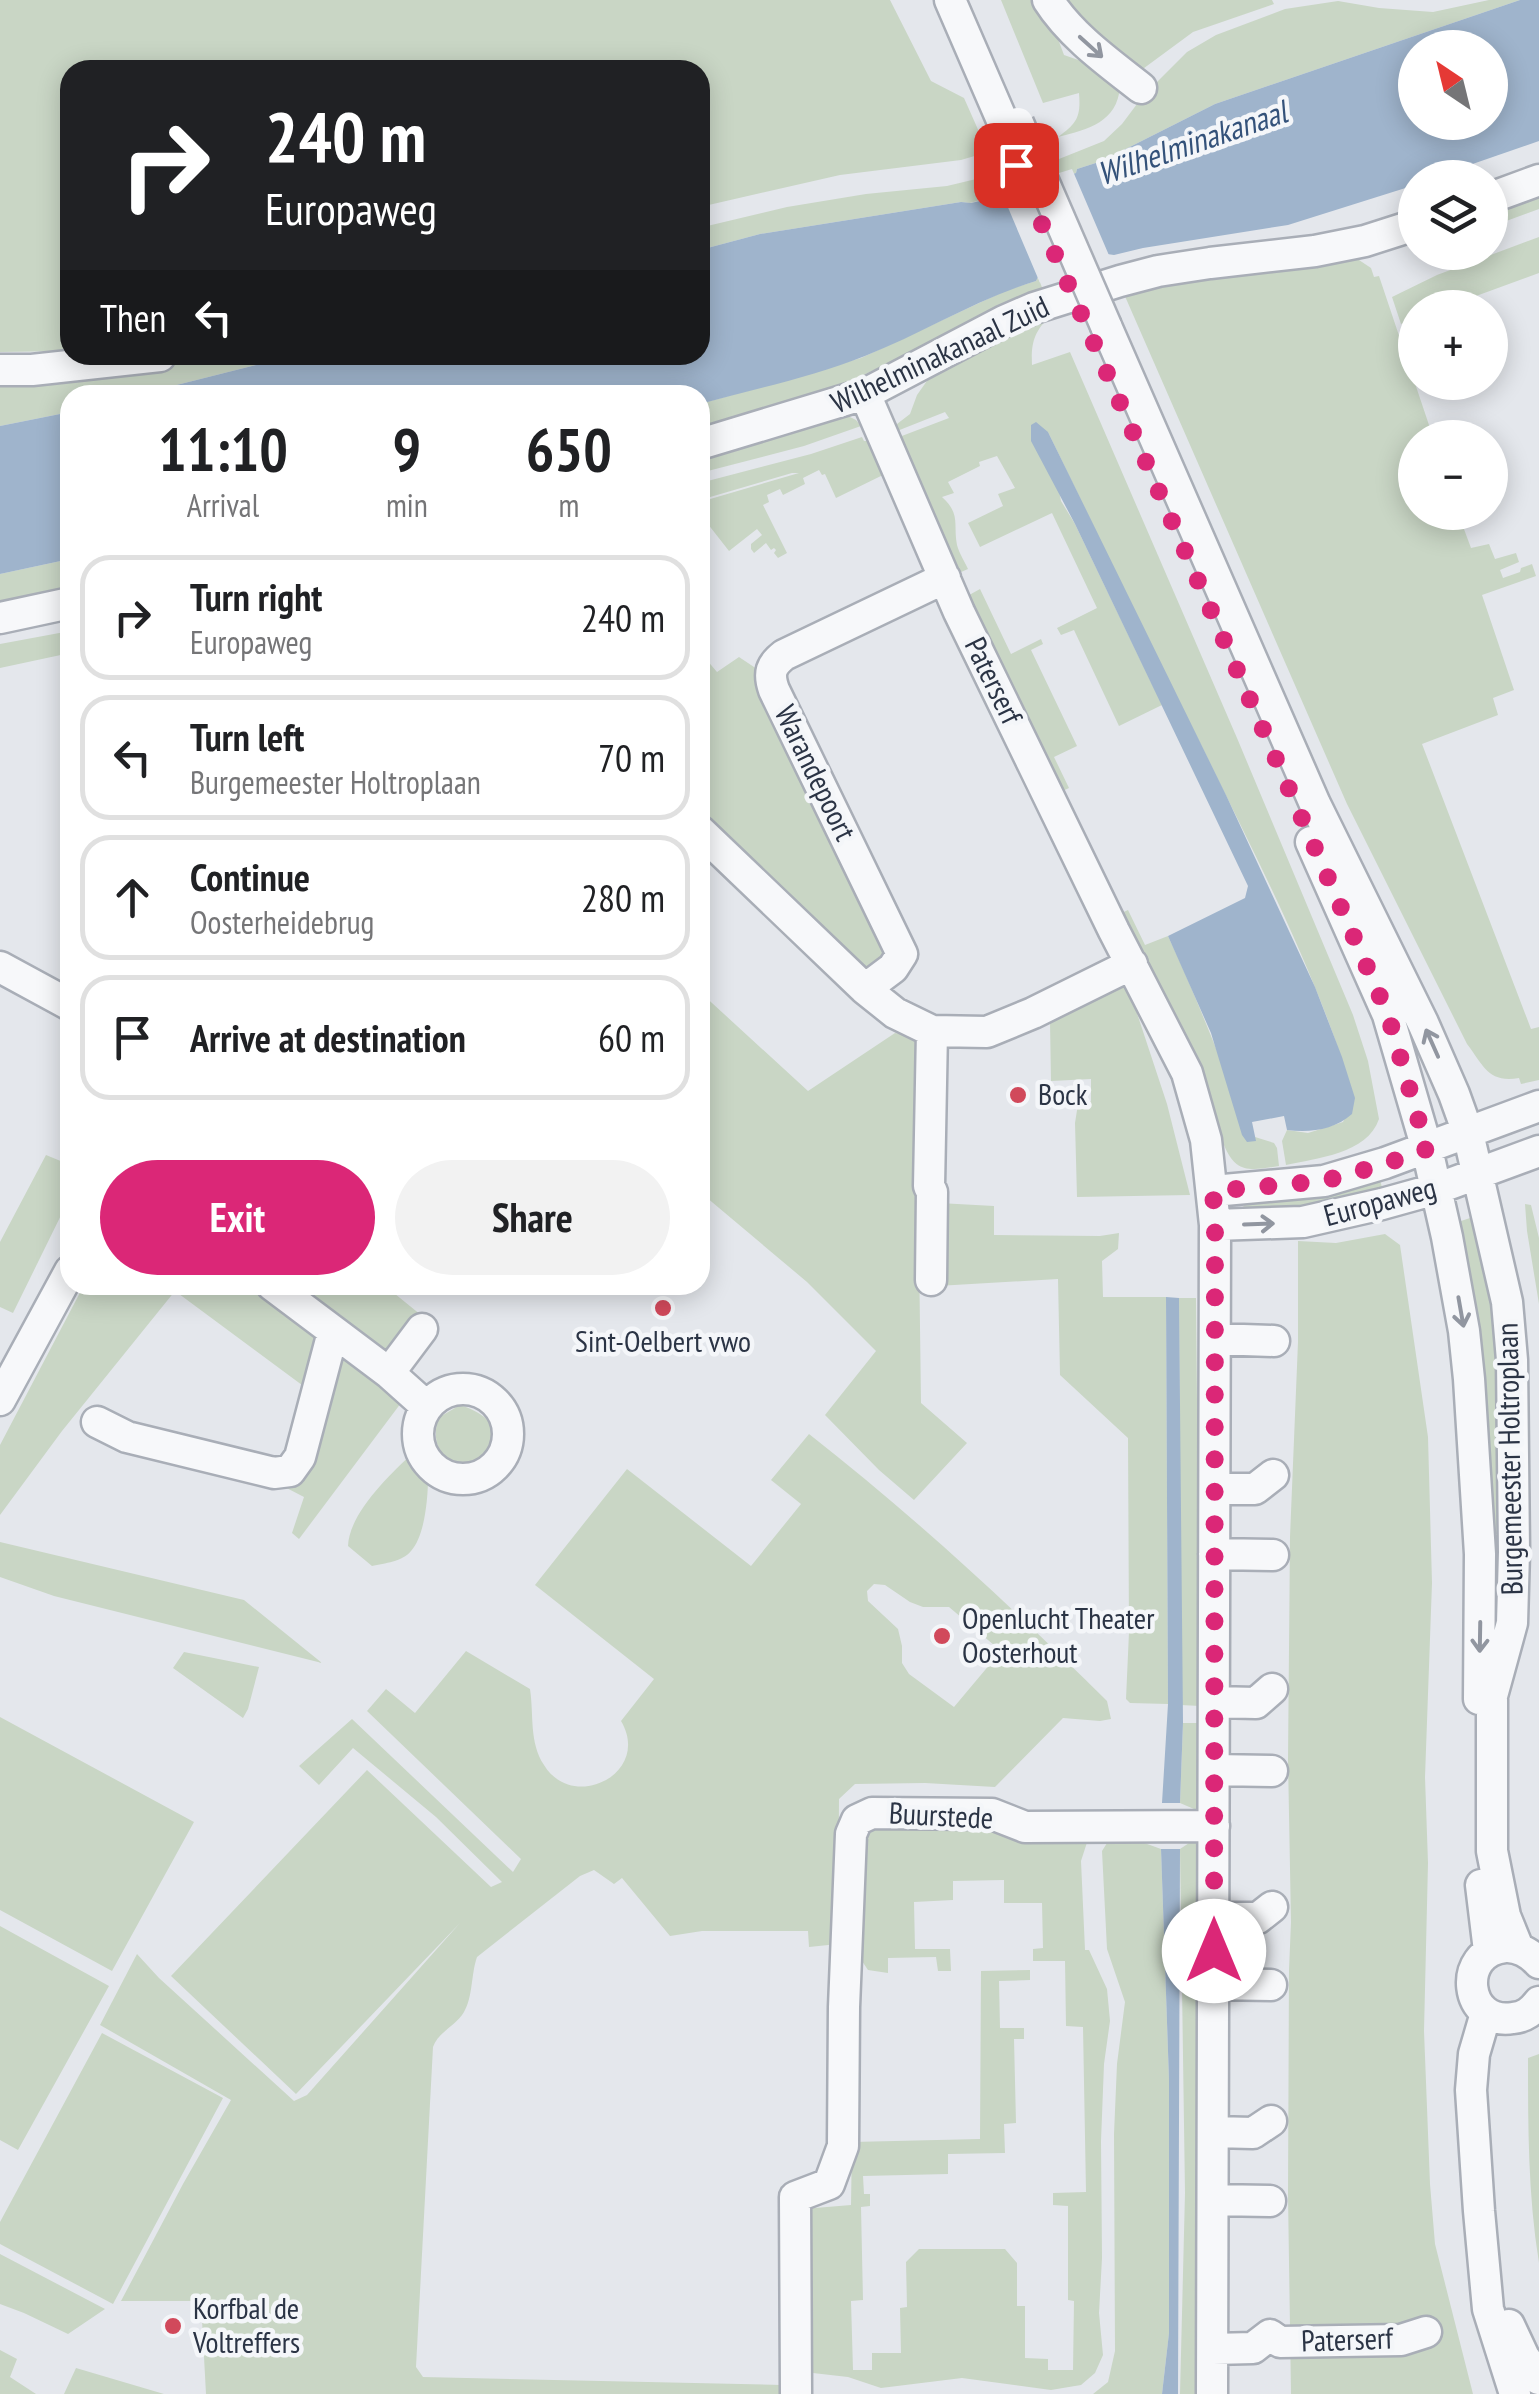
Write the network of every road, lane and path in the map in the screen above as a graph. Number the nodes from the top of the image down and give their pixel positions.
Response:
1 (950, 0) edge
2 (966, 0) edge
3 (1048, 0) edge
4 (1141, 88) dead end
5 (1011, 125) junction
6 (1539, 180) edge
7 (1508, 191) edge
8 (1398, 230) edge
9 (1097, 328) junction
10 (78, 365) edge
11 (0, 370) edge
12 (866, 394) junction
13 (710, 441) edge
14 (945, 578) junction
15 (60, 605) edge
16 (0, 618) edge
17 (710, 841) edge
18 (1132, 964) junction
19 (0, 967) edge
20 (865, 989) junction
21 (60, 1000) edge
22 (932, 1031) junction
23 (1539, 1106) edge
24 (1468, 1133) junction
25 (1427, 1149) junction
26 (1539, 1151) edge
27 (1478, 1174) junction
28 (1436, 1188) junction
29 (1213, 1191) junction
30 (1215, 1225) junction
31 (931, 1280) dead end
32 (60, 1289) edge
33 (285, 1295) edge
34 (422, 1329) dead end
35 (333, 1332) junction
36 (1215, 1339) junction
37 (1274, 1341) dead end
38 (389, 1374) junction
39 (0, 1400) edge
40 (428, 1407) dead end
41 (97, 1422) dead end
42 (1273, 1475) dead end
43 (1214, 1489) junction
44 (1526, 1551) edge
45 (1214, 1554) junction
46 (1273, 1554) dead end
47 (1480, 1554) junction
48 (1272, 1689) dead end
49 (1214, 1702) junction
50 (1214, 1770) junction
51 (1272, 1771) dead end
52 (1214, 1826) junction
53 (1272, 1906) dead end
54 (1214, 1918) junction
55 (1515, 1954) edge
56 (1214, 1984) junction
57 (1271, 1986) dead end
58 (1539, 2002) edge
59 (1496, 2016) junction
60 (1271, 2121) dead end
61 (1213, 2132) junction
62 (1213, 2200) junction
63 (1270, 2201) dead end
64 (1426, 2332) dead end
65 (1212, 2349) junction
66 (1539, 2379) edge
67 (796, 2394) edge
68 (1212, 2394) edge
69 (1514, 2394) edge

1 - 5 street
2 - 5 street
3 -> 4 street
5 - 9 street
6 - 7 street
8 - 12 street, Wilhelminakanaal Zuid
24 -> 9 street, Burgemeester Holtroplaan
9 - 25 street, Burgemeester Holtroplaan
10 - 11 street
12 - 13 street, Wilhelminakanaal Zuid
12 - 14 street, Paterserf
14 - 18 street, Paterserf
14 - 20 street, Warandepoort
15 - 16 street
17 - 20 street
18 - 22 street
18 - 29 street, Paterserf
19 - 21 street
20 - 22 street
22 - 31 street
23 - 24 street, Europaweg
24 - 25 street, Europaweg
24 - 27 street, Burgemeester Holtroplaan
25 - 28 street, Burgemeester Holtroplaan
25 - 29 street, Europaweg
26 - 27 street, Europaweg
27 - 28 street, Europaweg
27 - 44 street, Burgemeester Holtroplaan
30 -> 28 street, Europaweg
28 -> 47 street, Burgemeester Holtroplaan
29 - 30 street, Paterserf
30 - 36 street, Paterserf
32 - 39 street
33 - 35 street
34 - 38 street
35 - 38 street
35 - 41 street
36 - 37 street
36 - 43 street, Paterserf
38 - 40 street
42 - 43 street
43 - 45 street, Paterserf
44 - 47 street
44 - 55 street, Burgemeester Holtroplaan
45 - 46 street
45 - 49 street, Paterserf
47 -> 55 street, Burgemeester Holtroplaan
48 - 49 street
49 - 50 street, Paterserf
50 - 51 street
50 - 52 street, Paterserf
52 - 54 street, Paterserf
52 - 67 street, Buurstede
53 - 54 street
54 - 56 street, Paterserf
55 - 59 street
56 - 57 street
56 - 61 street, Paterserf
58 - 59 street
59 - 66 street
59 - 69 street
60 - 61 street
61 - 62 street, Paterserf
62 - 63 street
62 - 65 street, Paterserf
64 - 65 street, Paterserf
65 - 68 street, Paterserf

